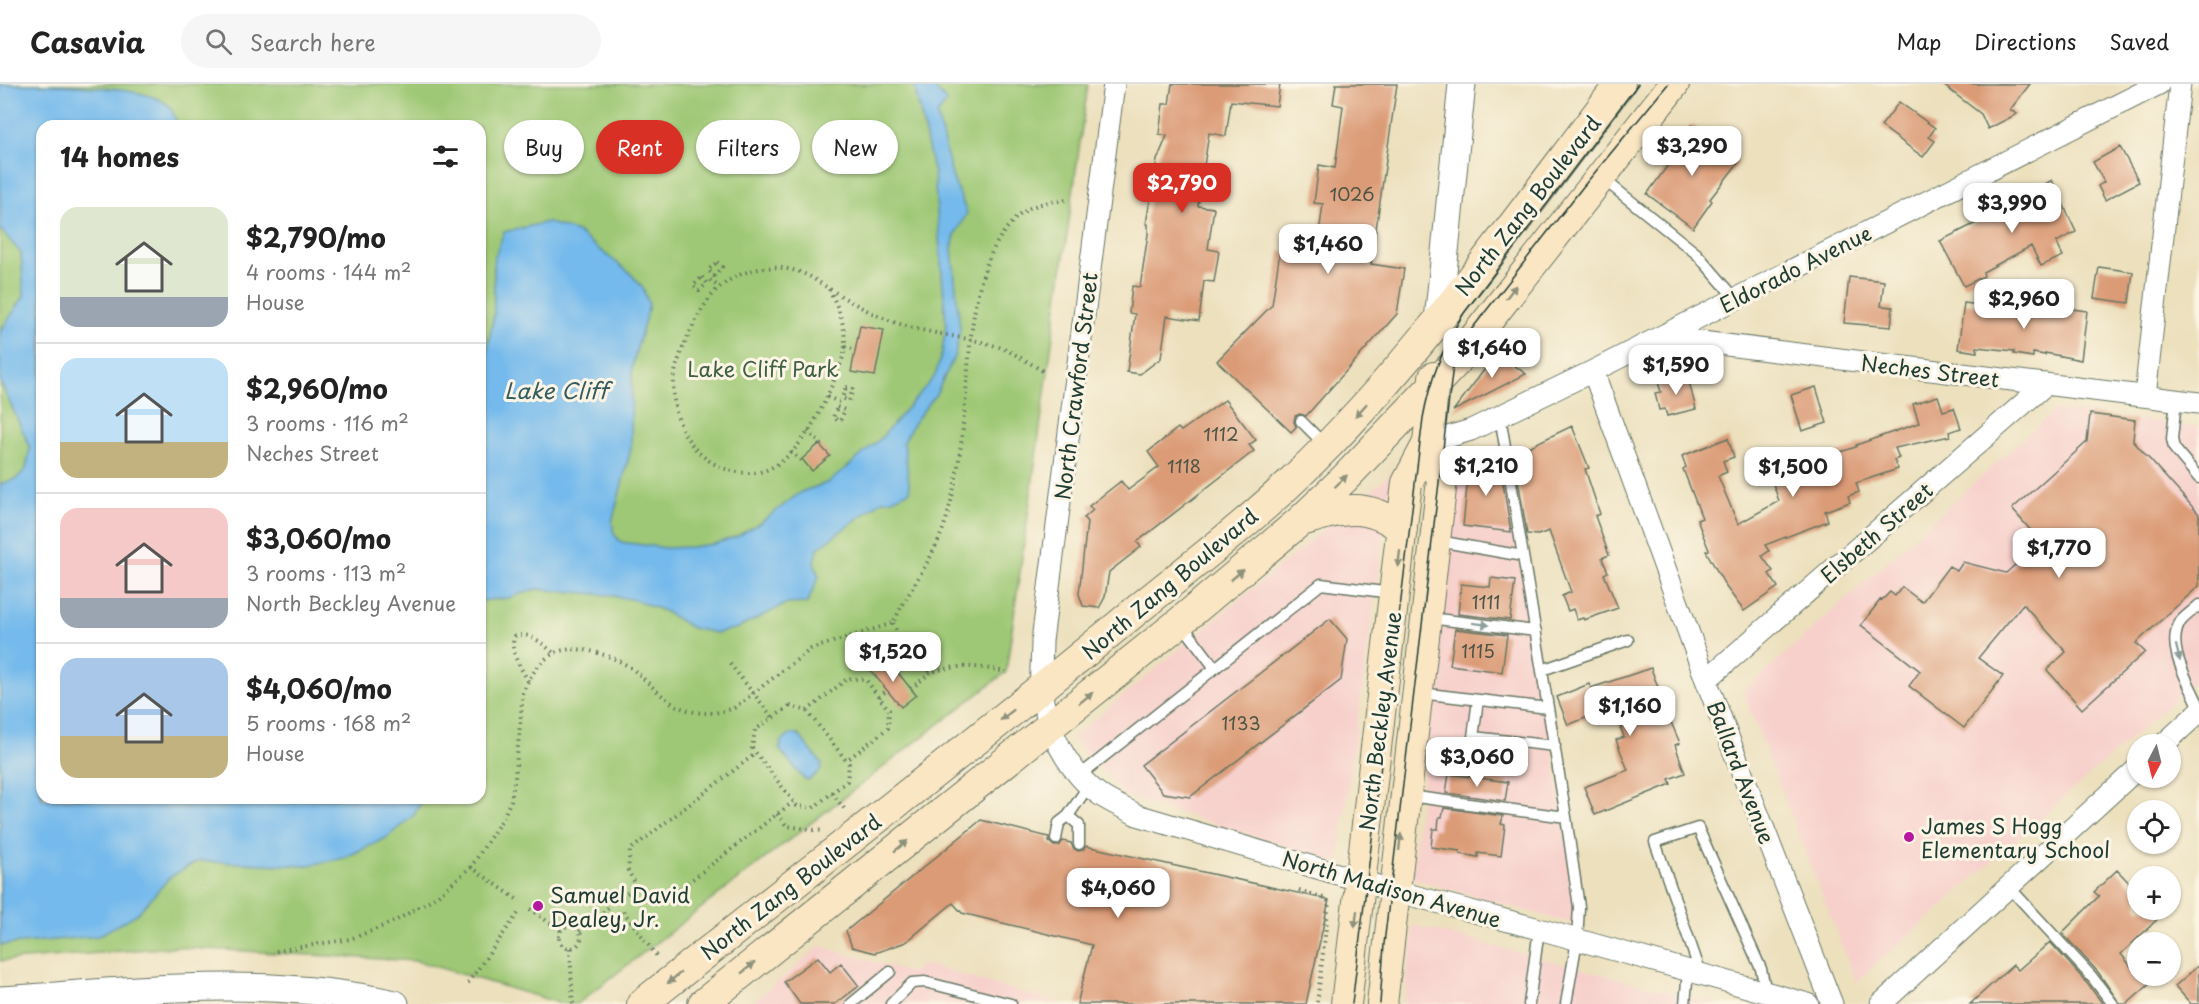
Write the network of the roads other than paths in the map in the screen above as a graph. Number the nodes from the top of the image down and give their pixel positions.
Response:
1 (1113, 84) edge
2 (1462, 84) edge
3 (1620, 84) edge
4 (1674, 84) edge
5 (2159, 84) edge
6 (2180, 84) edge
7 (1601, 177) junction
8 (1735, 298) junction
9 (1438, 321) junction
10 (1661, 337) junction
11 (1593, 371) junction
12 (2046, 384) junction
13 (1434, 385) junction
14 (2145, 396) junction
15 (2176, 400) junction
16 (2199, 403) edge
17 (1500, 416) junction
18 (1301, 422) dead end
19 (1428, 443) junction
20 (1327, 446) junction
21 (2199, 478) edge
22 (1299, 522) junction
23 (1402, 529) junction
24 (1436, 541) junction
25 (1523, 556) junction
26 (1395, 593) junction
27 (2199, 605) edge
28 (1426, 617) junction
29 (1180, 622) junction
30 (1536, 632) junction
31 (1628, 640) dead end
32 (1215, 668) junction
33 (1542, 670) junction
34 (1706, 680) junction
35 (1041, 688) junction
36 (1417, 693) junction
37 (1478, 700) junction
38 (2199, 706) edge
39 (1548, 708) junction
40 (2199, 712) edge
41 (1051, 726) junction
42 (2175, 734) edge
43 (1555, 746) junction
44 (2127, 778) edge
45 (1084, 780) junction
46 (1405, 796) junction
47 (1068, 816) junction
48 (1566, 817) junction
49 (1056, 839) dead end
50 (1078, 844) dead end
51 (1360, 880) junction
52 (2009, 887) junction
53 (1395, 891) junction
54 (1539, 929) junction
55 (1577, 940) junction
56 (890, 972) dead end
57 (1694, 972) junction
58 (1766, 992) junction
59 (153, 997) edge
60 (321, 997) edge
61 (0, 1000) edge
62 (395, 1004) edge
63 (642, 1004) edge
64 (703, 1004) edge
65 (851, 1004) edge
66 (891, 1004) edge
67 (1011, 1004) edge
68 (1346, 1004) edge
69 (1382, 1004) edge
70 (1529, 1004) edge
71 (1566, 1004) edge
72 (1685, 1004) edge
73 (1808, 1004) edge
74 (1832, 1004) edge
75 (1881, 1004) edge
76 (2113, 1004) edge

1 - 35 street, North Crawford Street
2 - 9 street, North Beckley Avenue
3 - 9 main road, North Zang Boulevard
4 - 7 main road, North Zang Boulevard
5 - 8 street, Eldorado Avenue
6 - 14 street
7 - 8 lane
13 -> 7 main road, North Zang Boulevard
8 - 10 street, Eldorado Avenue
9 - 13 main road, North Beckley Avenue
9 -> 20 main road, North Zang Boulevard
10 - 11 street, Eldorado Avenue
10 - 12 street, Neches Street
11 - 17 street, Eldorado Avenue
11 - 34 street, Ballard Avenue
12 - 14 street, Neches Street
12 - 34 street, Elsbeth Street
13 - 19 main road, North Beckley Avenue
22 -> 13 main road, North Zang Boulevard
14 - 15 street, Neches Street
15 - 16 street, Neches Street
15 - 21 lane
17 - 19 street, Eldorado Avenue
17 - 25 lane
18 - 20 lane
19 - 23 main road, North Beckley Avenue
19 - 24 main road, North Beckley Avenue
20 - 35 main road, North Zang Boulevard
22 - 23 main road
29 -> 22 main road, North Zang Boulevard
23 -> 26 main road, North Beckley Avenue
24 - 25 lane
24 - 28 main road, North Beckley Avenue
25 - 30 lane
26 - 32 lane
26 - 51 main road, North Beckley Avenue
27 -> 38 lane
28 -> 30 lane
28 - 36 main road, North Beckley Avenue
29 - 32 lane
41 -> 29 main road, North Zang Boulevard
30 - 33 lane
31 - 33 lane
32 - 45 lane
33 - 39 lane
34 - 74 street, Ballard Avenue
35 - 41 street, North Madison Avenue
35 -> 63 main road, North Zang Boulevard
36 - 37 lane
36 - 46 main road, North Beckley Avenue
37 - 39 lane
37 - 43 lane
39 - 43 lane
40 - 42 street
41 - 45 street, North Madison Avenue
64 -> 41 main road, North Zang Boulevard
43 - 48 lane
44 - 52 street
45 - 47 lane
45 - 51 street, North Madison Avenue
46 - 48 lane
53 -> 46 main road, North Beckley Avenue
47 - 49 lane
47 - 50 lane
48 - 55 lane
51 - 53 street, North Madison Avenue
51 -> 68 main road, North Beckley Avenue
52 - 75 street
52 - 76 lane
53 - 54 street, North Madison Avenue
53 - 69 main road, North Beckley Avenue
54 - 55 street, North Madison Avenue
54 - 70 lane
55 - 57 street, North Madison Avenue
55 - 71 lane
56 - 65 lane
57 - 58 street, North Madison Avenue
57 - 58 lane
57 - 72 lane
58 - 73 street, North Madison Avenue
59 - 60 street
59 - 61 street
60 - 62 street
66 - 67 lane

